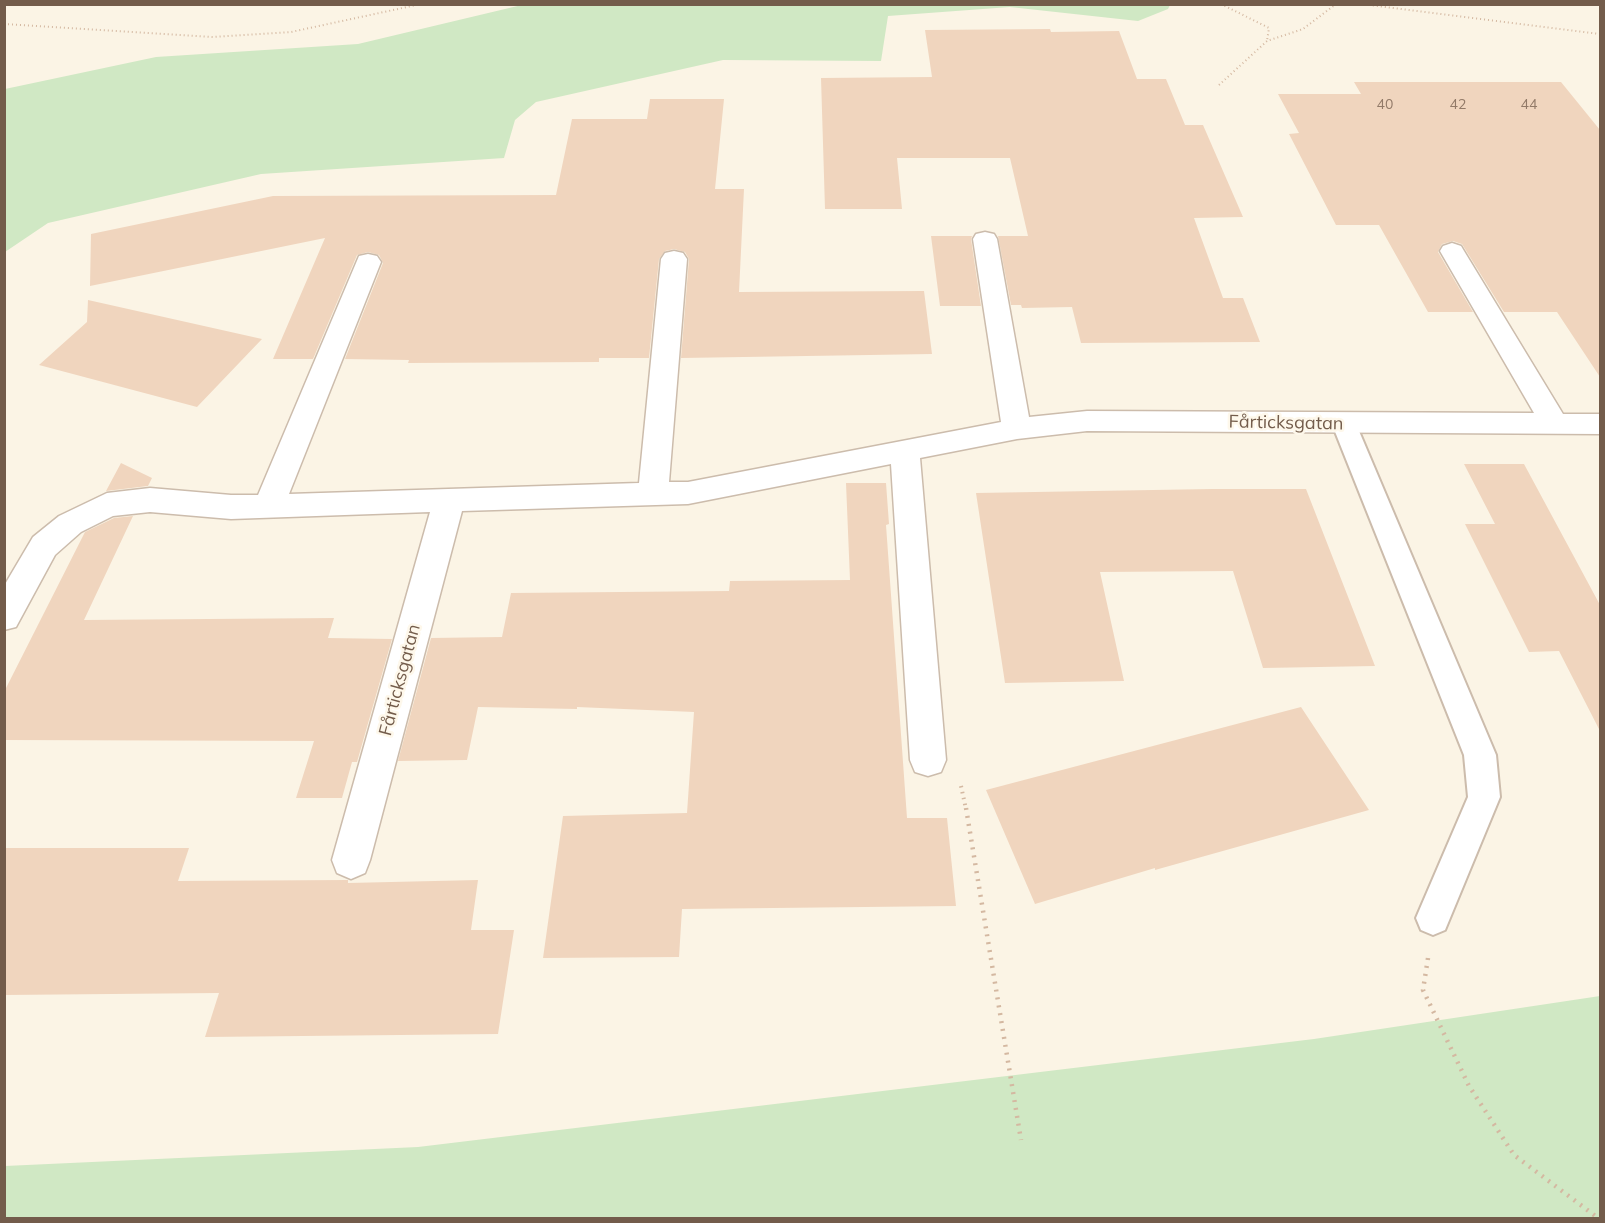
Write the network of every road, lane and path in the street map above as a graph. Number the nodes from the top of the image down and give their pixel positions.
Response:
1 (421, 4) edge
2 (1221, 4) edge
3 (1336, 4) edge
4 (1361, 4) edge
5 (4, 24) edge
6 (1600, 34) edge
7 (1267, 41) junction
8 (1219, 85) dead end
9 (985, 239) dead end
10 (1452, 250) dead end
11 (674, 259) dead end
12 (368, 262) dead end
13 (1344, 424) junction
14 (1555, 424) junction
15 (1600, 424) edge
16 (1017, 429) junction
17 (905, 451) junction
18 (653, 494) junction
19 (449, 501) junction
20 (269, 506) junction
21 (4, 617) edge
22 (928, 760) dead end
23 (961, 784) dead end
24 (351, 860) dead end
25 (1434, 918) joint
26 (1021, 1140) dead end
27 (1598, 1218) edge

1 - 5 path
2 - 7 path
3 - 7 path
4 - 6 path
7 - 8 path
9 - 16 street
10 - 14 street
11 - 18 street
12 - 20 street
13 - 14 street, Fårticksgatan
13 - 16 street, Fårticksgatan
13 - 25 lane
14 - 15 street, Fårticksgatan
16 - 17 street, Fårticksgatan
17 - 18 street, Fårticksgatan
17 - 22 street
18 - 19 street, Fårticksgatan
19 - 20 street, Fårticksgatan
19 - 24 street, Fårticksgatan
20 - 21 street, Fårticksgatan
23 - 26 path
25 - 27 path

